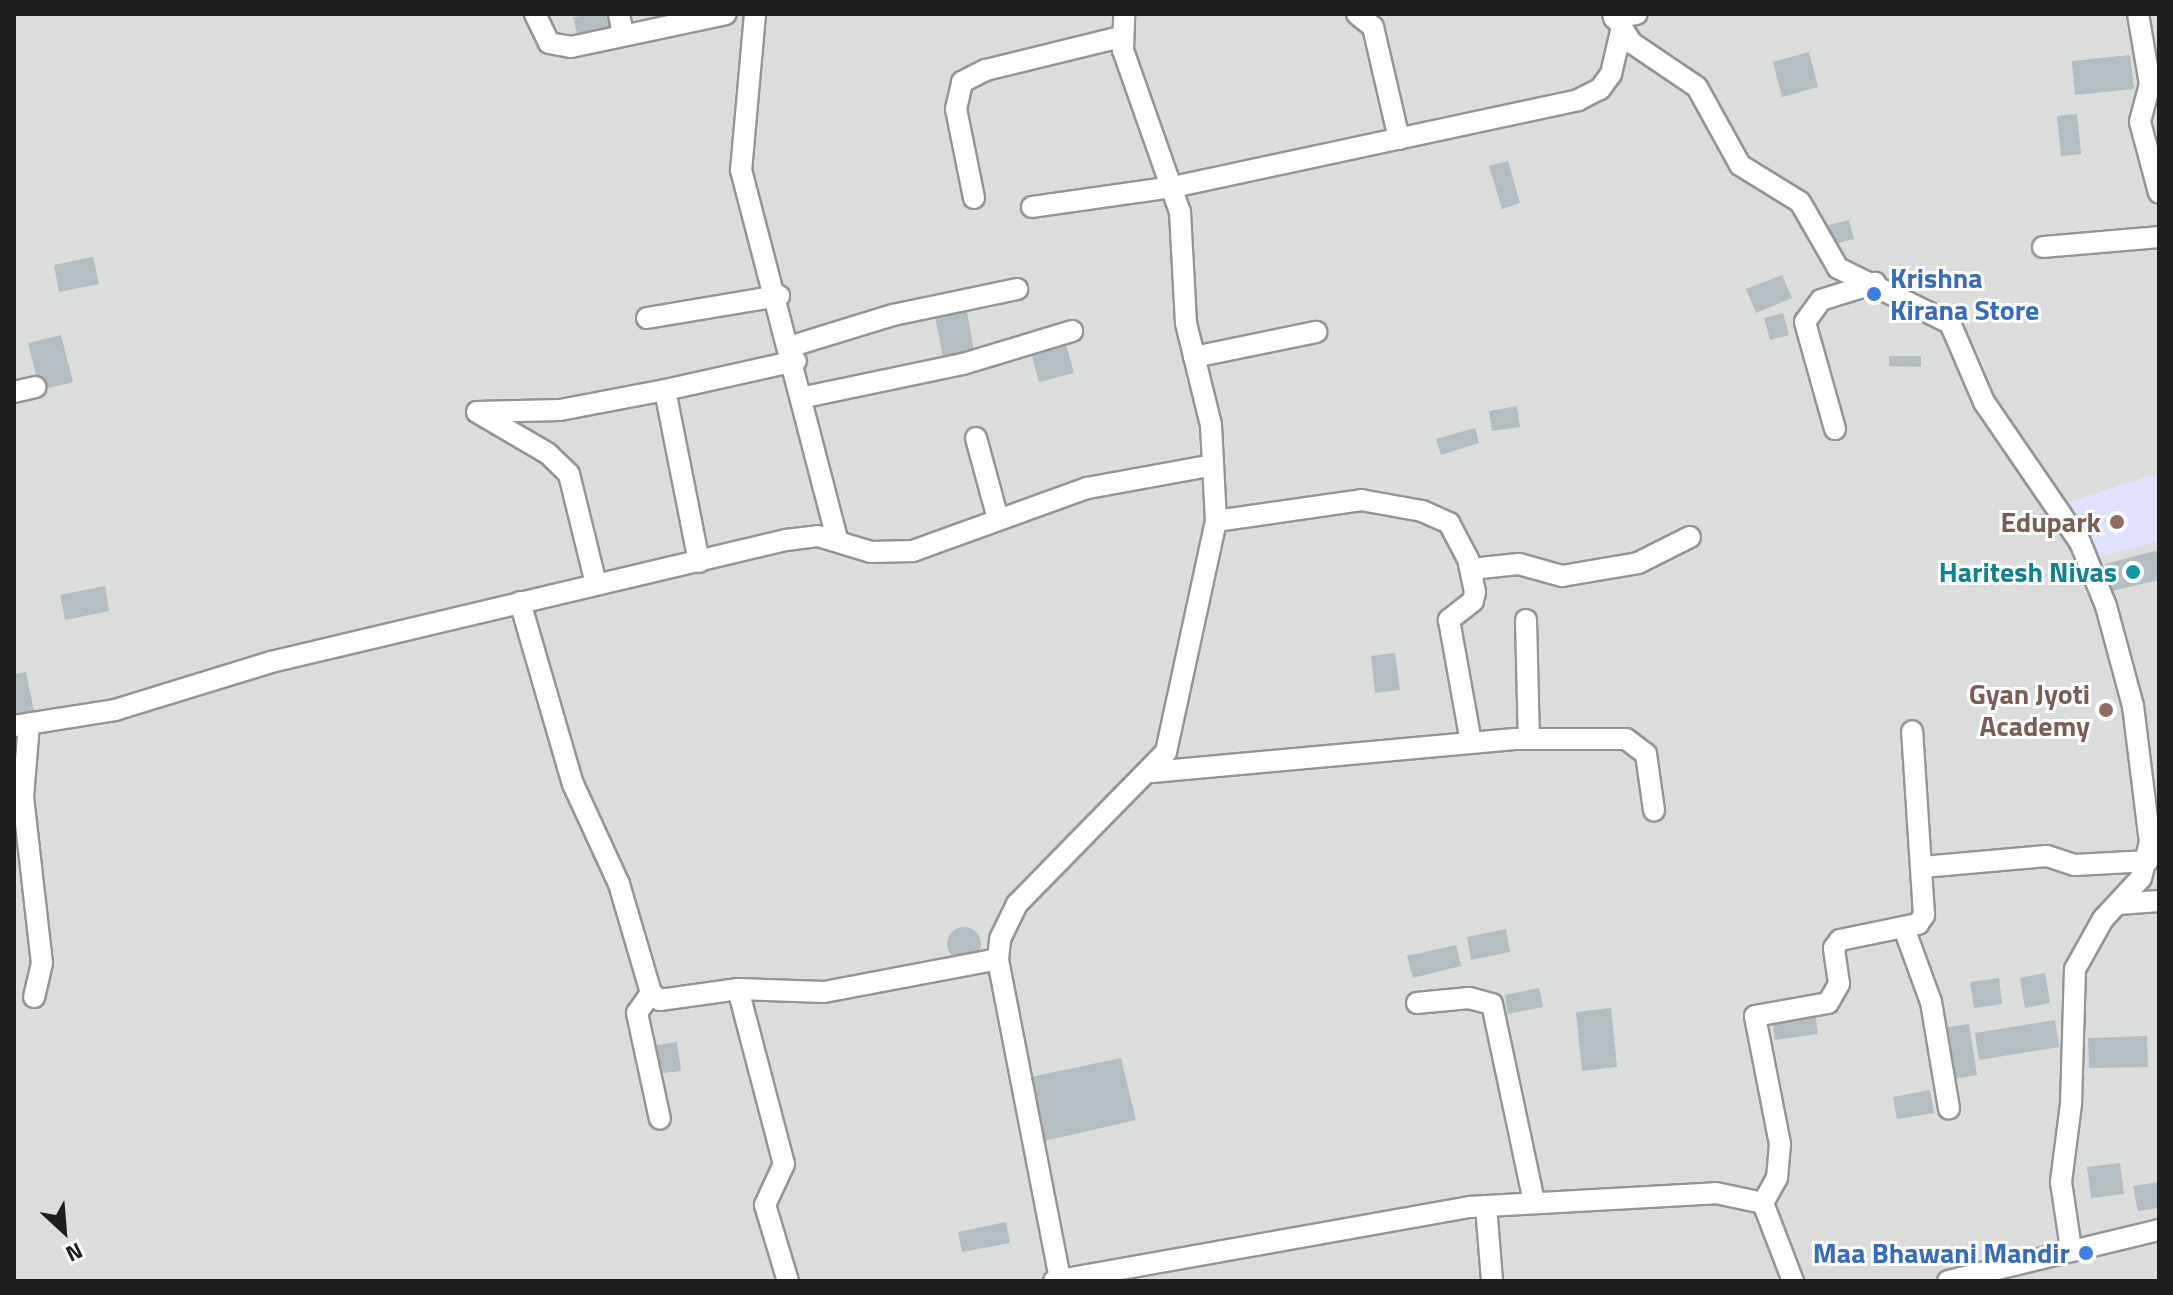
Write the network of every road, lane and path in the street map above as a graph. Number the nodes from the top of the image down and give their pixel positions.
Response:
1 (535, 14) edge
2 (726, 14) edge
3 (755, 14) edge
4 (1124, 14) edge
5 (1390, 14) edge
6 (1637, 14) edge
7 (2138, 14) edge
8 (1363, 17) edge
9 (1616, 21) edge
10 (621, 24) edge
11 (1120, 37) junction
12 (1399, 139) junction
13 (1173, 187) junction
14 (2159, 193) edge
15 (974, 198) dead end
16 (1032, 207) dead end
17 (2159, 237) edge
18 (2043, 247) dead end
19 (1875, 283) junction
20 (1017, 289) dead end
21 (779, 296) junction
22 (647, 318) dead end
23 (1072, 331) dead end
24 (1316, 332) dead end
25 (794, 354) junction
26 (1194, 357) junction
27 (35, 387) dead end
28 (665, 390) junction
29 (14, 392) edge
30 (805, 397) junction
31 (1835, 429) dead end
32 (976, 438) dead end
33 (1213, 465) junction
34 (998, 519) junction
35 (1216, 521) junction
36 (1690, 537) dead end
37 (837, 538) junction
38 (699, 562) junction
39 (1471, 569) junction
40 (596, 584) junction
41 (520, 602) junction
42 (1526, 620) dead end
43 (22, 725) edge
44 (1912, 731) dead end
45 (1529, 739) junction
46 (1471, 742) junction
47 (1152, 772) junction
48 (2154, 801) edge
49 (1654, 810) dead end
50 (2148, 861) junction
51 (1923, 867) junction
52 (2159, 901) edge
53 (2118, 904) junction
54 (1904, 928) junction
55 (998, 959) junction
56 (738, 989) junction
57 (651, 993) junction
58 (34, 997) dead end
59 (1417, 1003) dead end
60 (1949, 1108) dead end
61 (660, 1119) dead end
62 (1534, 1201) junction
63 (1763, 1203) junction
64 (1486, 1206) junction
65 (2159, 1230) edge
66 (2071, 1249) junction
67 (1057, 1280) edge
68 (788, 1281) edge
69 (1492, 1281) edge
70 (1793, 1281) edge
71 (1948, 1281) edge

1 - 10 street
2 - 10 street
3 - 21 street
4 - 11 street
5 - 8 street
6 - 9 street
7 - 14 street
8 - 12 street
9 - 12 street
9 - 19 street
11 - 13 street
11 - 15 street
12 - 13 street
13 - 16 street
13 - 26 street
17 - 18 street
19 - 31 street
19 - 48 street
20 - 25 street
21 - 22 street
21 - 25 street
23 - 30 street
24 - 26 street
25 - 28 street
25 - 30 street
26 - 33 street
27 - 29 street
28 - 38 street
28 - 40 street
30 - 37 street
32 - 34 street
33 - 34 street
33 - 35 street
34 - 37 street
35 - 39 street
35 - 47 street
36 - 39 street
37 - 38 street
38 - 40 street
39 - 46 street
40 - 41 street
41 - 43 street
41 - 57 street
42 - 45 street
43 - 58 street
44 - 51 street
45 - 46 street
45 - 49 street
46 - 47 street
47 - 55 street
48 - 50 street
50 - 51 street
50 - 53 street
51 - 54 street
52 - 53 street
53 - 66 street
54 - 60 street
54 - 63 street
55 - 56 street
55 - 67 street
56 - 57 street
56 - 68 street
57 - 61 street
59 - 62 street
62 - 63 street
62 - 64 street
63 - 70 street
64 - 67 street
64 - 69 street
65 - 66 street
66 - 71 street

